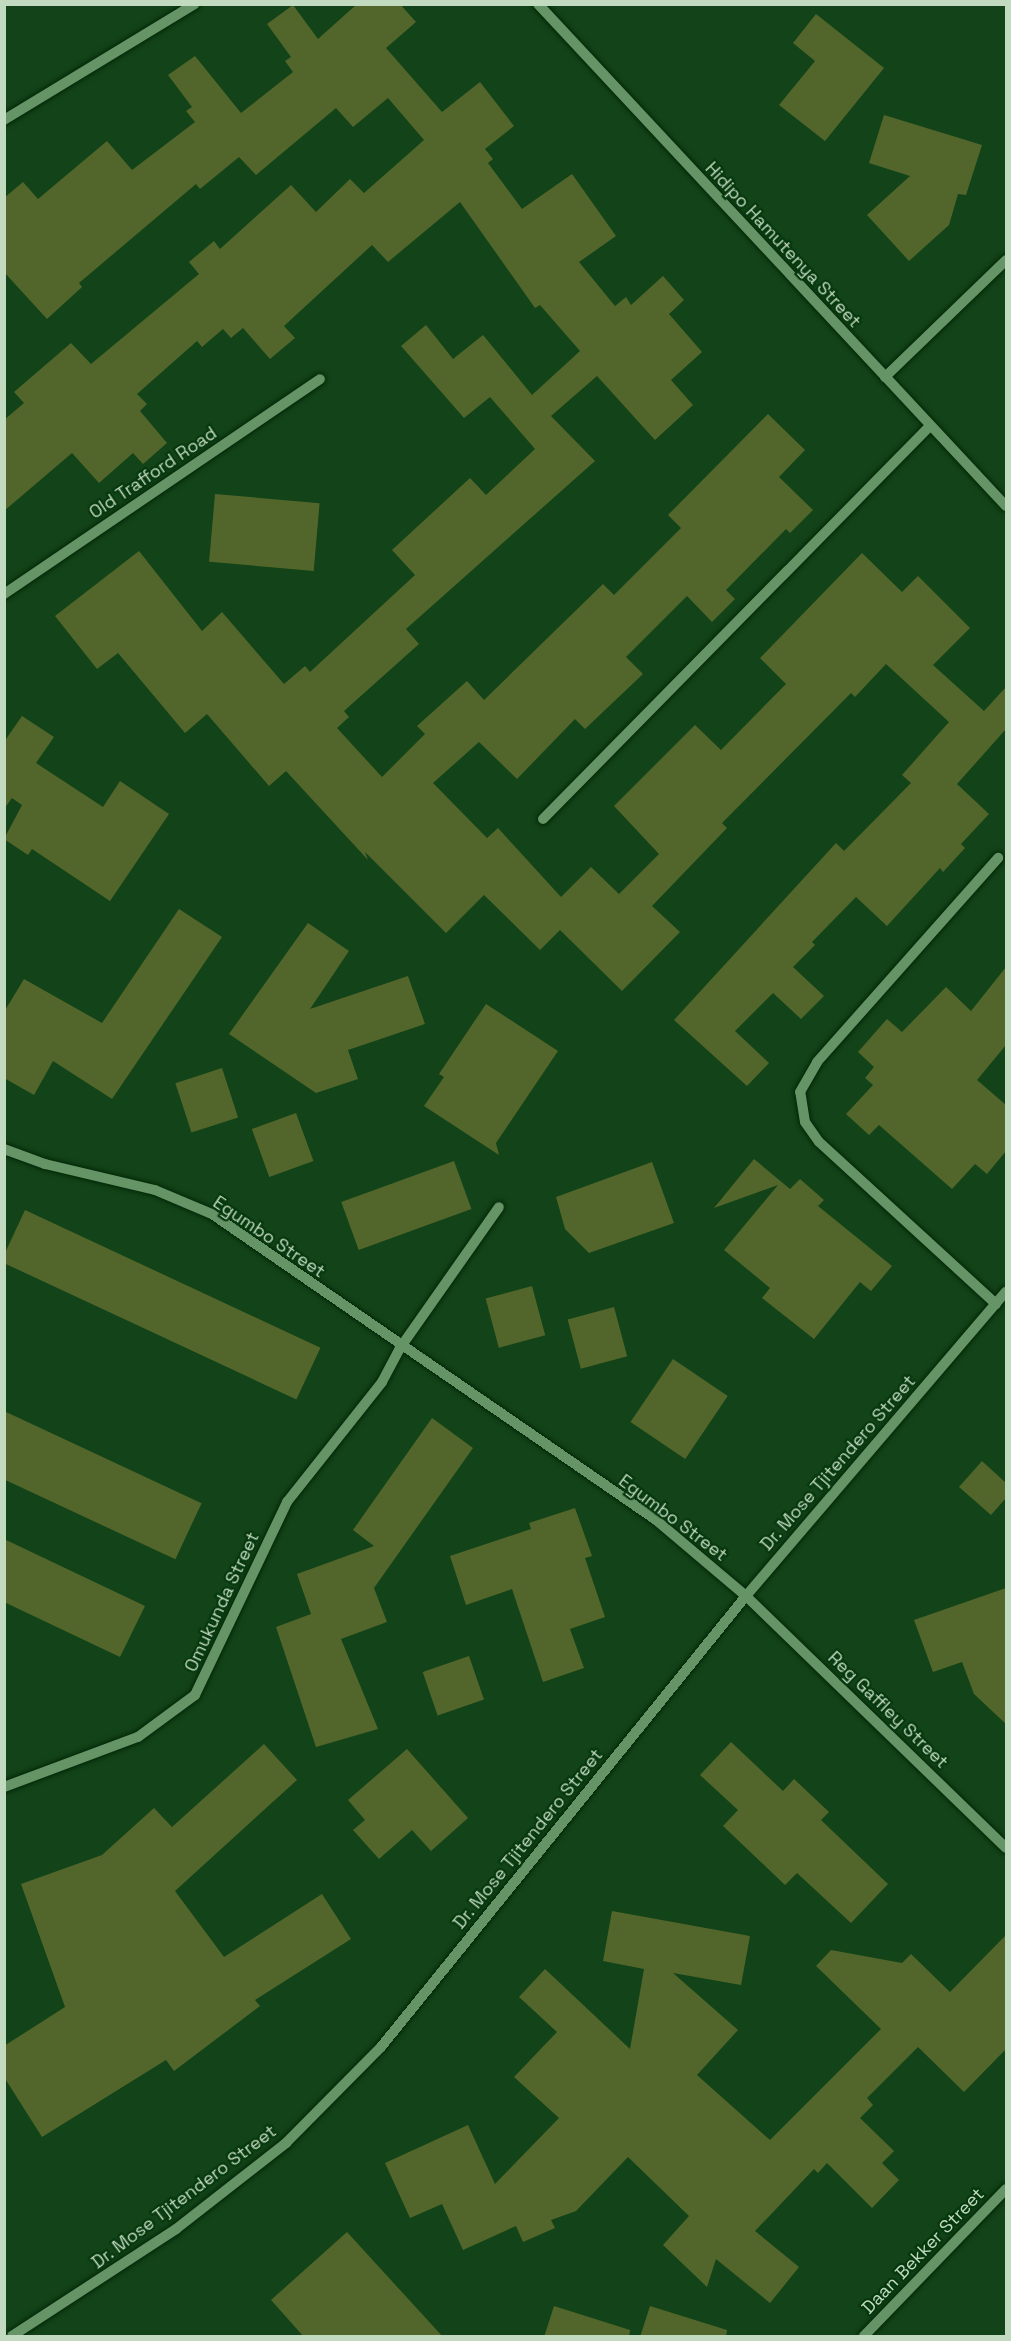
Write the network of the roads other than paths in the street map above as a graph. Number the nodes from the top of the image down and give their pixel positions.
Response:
1 (195, 4) edge
2 (537, 4) edge
3 (4, 120) edge
4 (1006, 260) edge
5 (885, 377) junction
6 (320, 379) dead end
7 (930, 427) junction
8 (1006, 506) edge
9 (4, 594) edge
10 (543, 819) dead end
11 (998, 858) dead end
12 (4, 1149) edge
13 (499, 1207) dead end
14 (1006, 1292) edge
15 (996, 1304) junction
16 (400, 1348) junction
17 (746, 1596) junction
18 (4, 1787) edge
19 (1006, 1848) edge
20 (1006, 2189) edge
21 (12, 2337) edge
22 (864, 2337) edge

1 - 3 street
2 - 5 street, Hidipo Hamutenya Street
4 - 5 street
5 - 7 street, Hidipo Hamutenya Street
6 - 9 street, Old Trafford Road
7 - 8 street, Hidipo Hamutenya Street
7 - 10 street
11 - 15 street
12 - 16 street, Egumbo Street
13 - 16 street
14 - 15 street, Dr. Mose Tjitendero Street
15 - 17 street, Dr. Mose Tjitendero Street
16 - 17 street, Egumbo Street
16 - 18 street, Omukunda Street
17 - 19 street, Reg Gaffley Street
17 - 21 street, Dr. Mose Tjitendero Street
20 - 22 street, Daan Bekker Street

